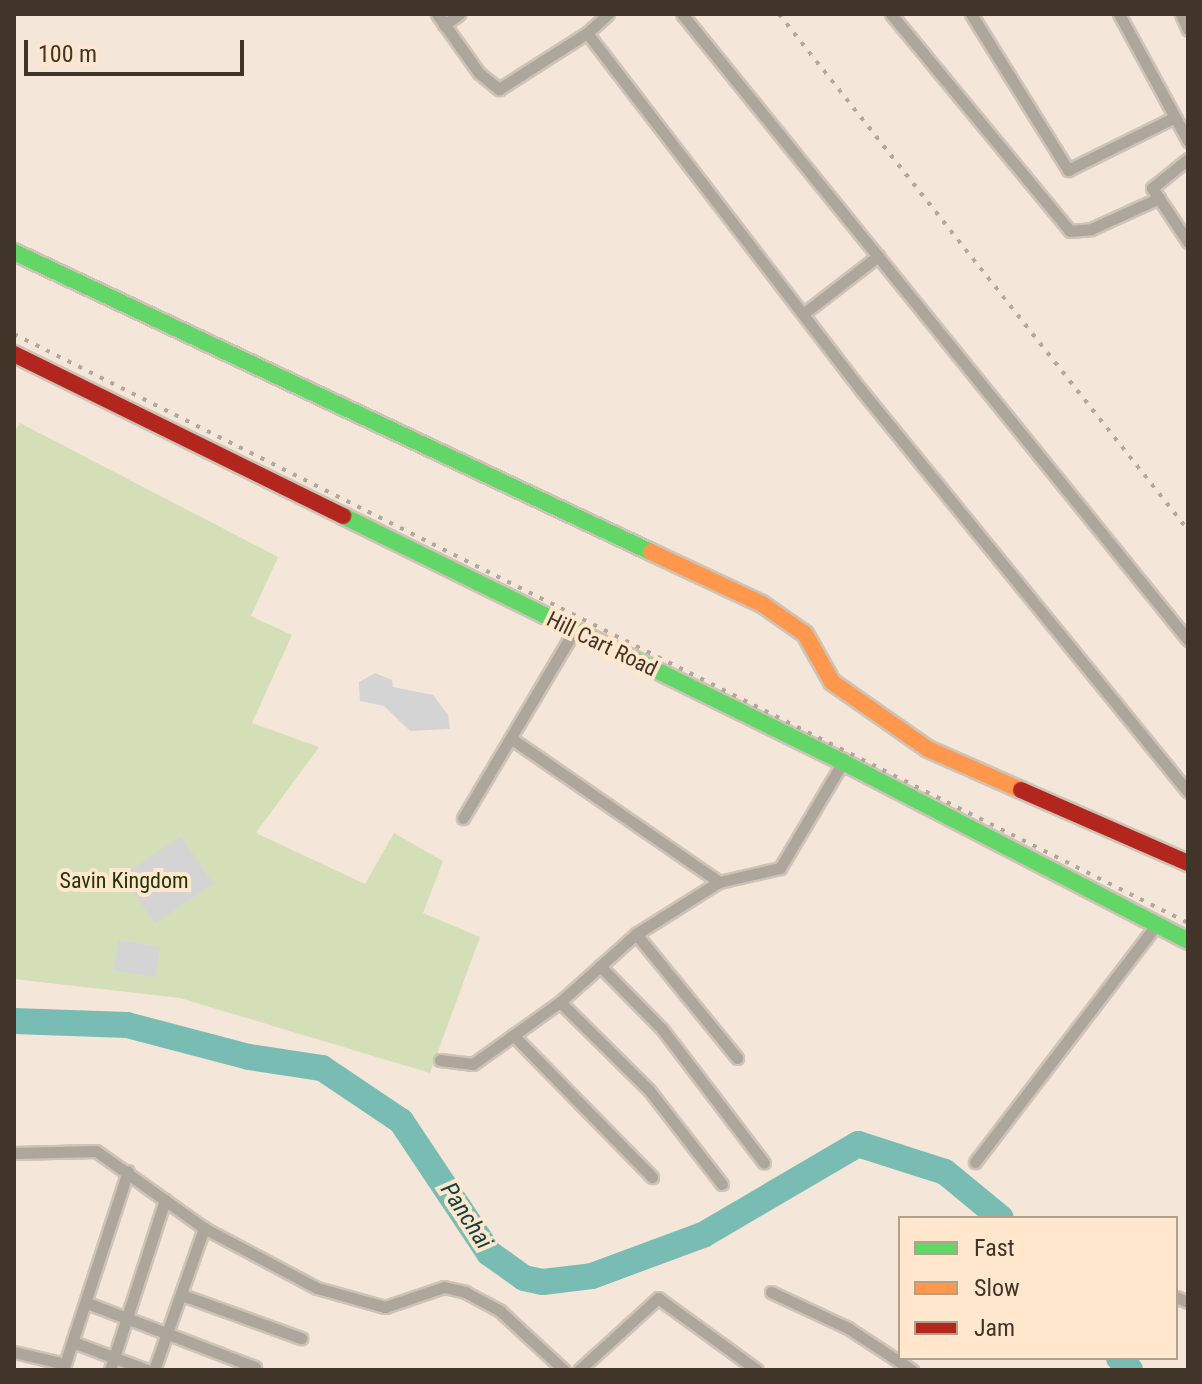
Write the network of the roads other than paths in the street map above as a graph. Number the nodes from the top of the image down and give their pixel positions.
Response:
1 (437, 14) edge
2 (459, 14) edge
3 (608, 14) edge
4 (682, 14) edge
5 (891, 14) edge
6 (971, 14) edge
7 (1119, 14) edge
8 (1181, 14) edge
9 (444, 25) junction
10 (1188, 30) edge
11 (587, 33) junction
12 (1173, 118) junction
13 (1188, 141) edge
14 (1188, 159) edge
15 (1159, 198) junction
16 (1188, 242) edge
17 (14, 252) edge
18 (878, 256) junction
19 (803, 314) junction
20 (14, 354) edge
21 (574, 631) junction
22 (1188, 640) edge
23 (512, 739) junction
24 (843, 762) junction
25 (1188, 792) edge
26 (463, 818) dead end
27 (1188, 863) edge
28 (719, 882) junction
29 (1156, 925) junction
30 (636, 934) junction
31 (1188, 941) edge
32 (600, 966) junction
33 (560, 1002) junction
34 (513, 1035) junction
35 (737, 1058) dead end
36 (440, 1060) dead end
37 (14, 1153) edge
38 (975, 1162) dead end
39 (764, 1163) dead end
40 (128, 1171) junction
41 (652, 1177) dead end
42 (722, 1184) dead end
43 (165, 1200) junction
44 (204, 1228) junction
45 (771, 1292) dead end
46 (182, 1295) junction
47 (87, 1303) junction
48 (128, 1319) junction
49 (167, 1334) junction
50 (301, 1338) dead end
51 (73, 1342) junction
52 (14, 1352) edge
53 (114, 1358) junction
54 (64, 1367) edge
55 (255, 1367) dead end
56 (110, 1370) edge
57 (147, 1370) edge
58 (154, 1370) edge
59 (564, 1370) edge
60 (579, 1370) edge
61 (757, 1370) edge
62 (912, 1370) edge

1 - 9 street
2 - 9 street
3 - 11 street
4 - 18 street
5 - 15 street
6 - 12 street
7 - 12 street
8 - 10 street
9 - 11 street
11 - 19 street
12 - 13 street
14 - 15 street
15 - 16 street
17 - 27 main road
18 - 19 street
18 - 22 street
19 - 25 street
20 - 21 main road, Hill Cart Road
21 - 23 street
21 - 24 main road, Hill Cart Road
23 - 26 street
23 - 28 street
24 - 28 street
24 - 29 main road, Hill Cart Road
28 - 30 street
29 - 31 main road, Hill Cart Road
29 - 38 street
30 - 32 street
30 - 35 street
32 - 33 street
32 - 39 street
33 - 34 street
33 - 42 street
34 - 36 street
34 - 41 street
37 - 40 street
40 - 43 street
40 - 47 street
43 - 44 street
43 - 48 street
44 - 46 street
44 - 59 street
45 - 62 street
46 - 49 street
46 - 50 street
47 - 48 street
47 - 51 street
48 - 49 street
48 - 53 street
49 - 55 street
49 - 58 street
51 - 53 street
51 - 54 street
52 - 54 street
53 - 56 street
53 - 57 street
60 - 61 street

